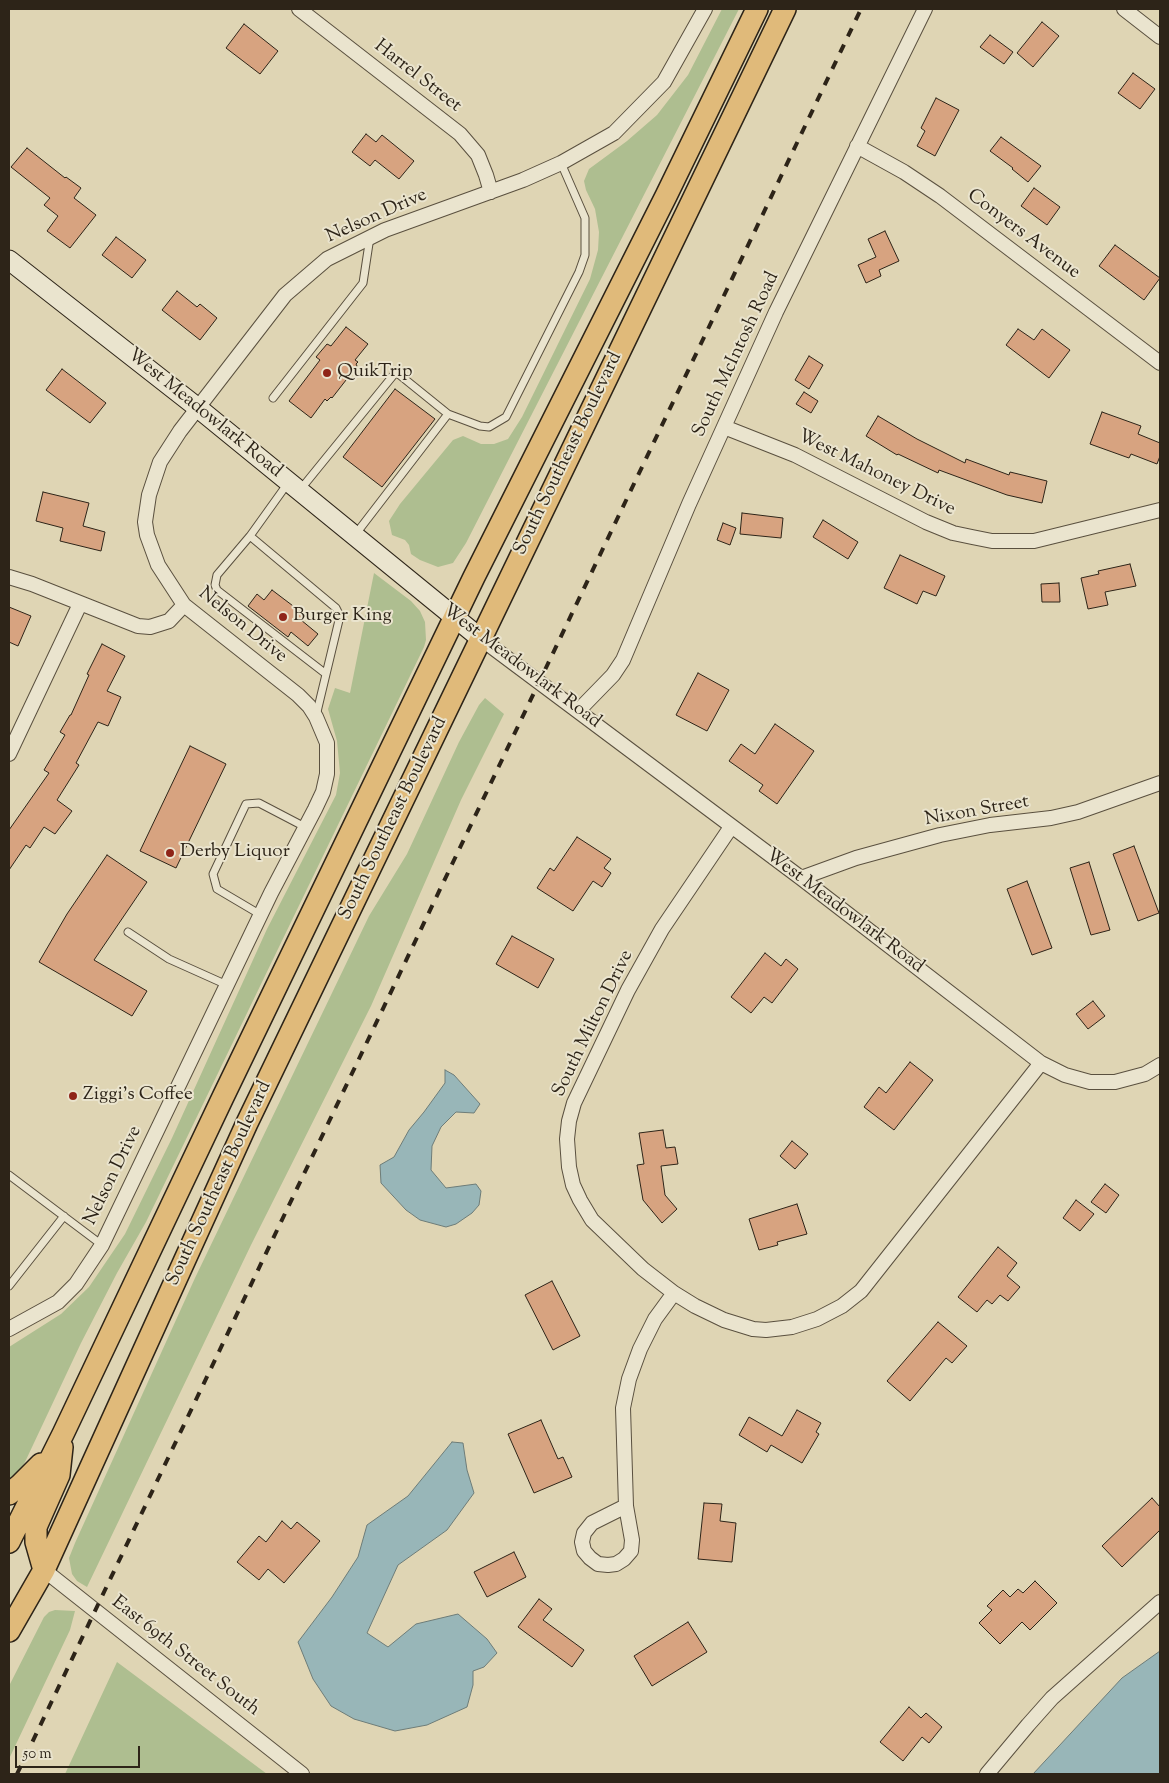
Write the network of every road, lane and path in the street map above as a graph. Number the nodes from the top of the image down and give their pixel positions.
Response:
1 (299, 9) edge
2 (705, 9) edge
3 (756, 9) edge
4 (784, 9) edge
5 (925, 9) edge
6 (1124, 9) edge
7 (1160, 36) edge
8 (857, 146) junction
9 (561, 164) junction
10 (491, 192) junction
11 (370, 237) junction
12 (9, 260) edge
13 (1160, 363) edge
14 (273, 398) dead end
15 (198, 408) junction
16 (448, 414) junction
17 (724, 427) junction
18 (294, 487) junction
19 (1160, 510) edge
20 (355, 535) junction
21 (250, 536) junction
22 (9, 577) edge
23 (80, 604) junction
24 (184, 605) junction
25 (455, 617) junction
26 (480, 638) junction
27 (326, 674) junction
28 (578, 711) junction
29 (316, 717) junction
30 (9, 754) edge
31 (1160, 783) edge
32 (305, 827) junction
33 (731, 827) junction
34 (801, 878) junction
35 (261, 915) junction
36 (128, 932) dead end
37 (227, 985) junction
38 (1041, 1063) junction
39 (1160, 1065) edge
40 (9, 1174) edge
41 (64, 1216) junction
42 (102, 1245) junction
43 (9, 1286) edge
44 (674, 1293) junction
45 (9, 1329) edge
46 (59, 1442) junction
47 (9, 1494) edge
48 (626, 1506) dead end
49 (9, 1542) edge
50 (44, 1570) junction
51 (1160, 1602) edge
52 (9, 1631) edge
53 (302, 1774) edge
54 (987, 1774) edge

1 - 10 street, Harrel Street
2 - 9 street, Nelson Drive
3 - 25 main road, South Southeast Boulevard
4 - 26 main road, South Southeast Boulevard
5 - 8 street, South McIntosh Road
6 - 7 street
8 - 13 street, Conyers Avenue
8 - 17 street, South McIntosh Road
9 - 10 street, Nelson Drive
9 - 16 lane
10 - 11 street, Nelson Drive
11 - 14 lane
11 - 15 street, Nelson Drive
12 - 15 main road, West Meadowlark Road
15 - 18 main road, West Meadowlark Road
15 - 24 street, Nelson Drive
16 - 18 lane
16 - 20 lane
17 - 19 street, West Mahoney Drive
17 - 28 street, South McIntosh Road
18 - 20 main road, West Meadowlark Road
18 - 21 lane
20 - 25 main road, West Meadowlark Road
21 - 27 lane
21 - 27 lane
22 - 23 street
23 - 24 street
23 - 30 street
24 - 29 street, Nelson Drive
25 - 26 main road, West Meadowlark Road
25 - 46 main road, South Southeast Boulevard
26 - 28 street, West Meadowlark Road
26 - 50 main road, South Southeast Boulevard
27 - 29 lane
28 - 33 street, West Meadowlark Road
29 - 32 street, Nelson Drive
31 - 34 street, Nixon Street
32 - 35 street, Nelson Drive
32 - 35 lane
33 - 34 street, West Meadowlark Road
33 - 44 street, South Milton Drive
34 - 38 street, West Meadowlark Road
35 - 37 street, Nelson Drive
36 - 37 lane
37 - 42 street, Nelson Drive
38 - 39 street, West Meadowlark Road
38 - 44 street, South Milton Drive
40 - 41 lane
41 - 42 lane
41 - 43 lane
42 - 45 street, Nelson Drive
44 - 48 street
46 - 47 main road
46 - 49 main road, South Southeast Boulevard
46 - 50 main road
50 - 52 main road, South Southeast Boulevard
50 - 53 street, East 69th Street South
51 - 54 street

